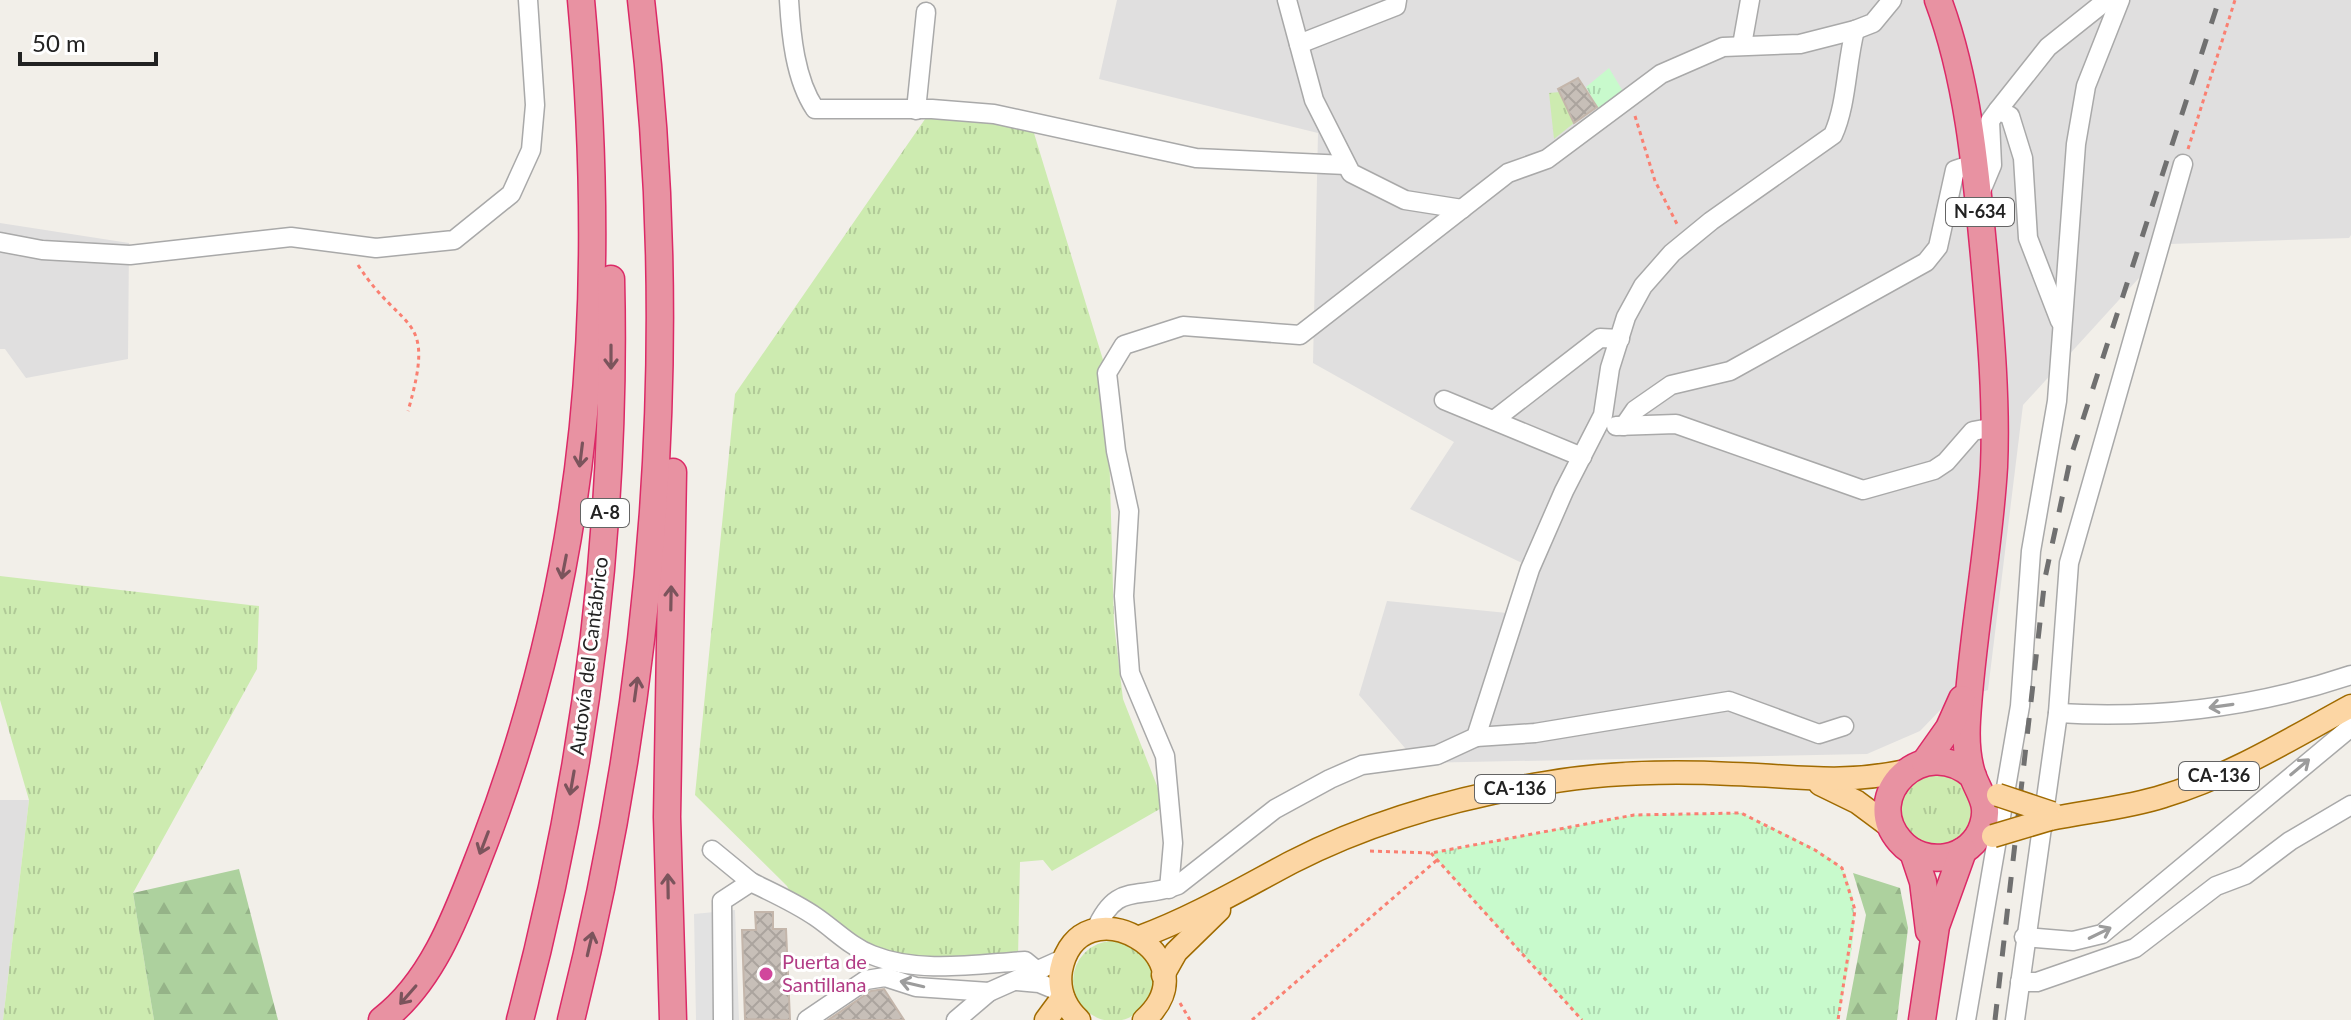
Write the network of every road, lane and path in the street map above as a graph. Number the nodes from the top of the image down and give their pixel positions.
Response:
1 (528, 0) edge
2 (581, 0) edge
3 (590, 0) edge
4 (641, 0) edge
5 (653, 0) edge
6 (789, 0) edge
7 (1287, 0) edge
8 (1397, 0) edge
9 (1750, 0) edge
10 (1892, 0) edge
11 (1938, 0) edge
12 (2107, 0) edge
13 (2120, 0) edge
14 (2235, 0) edge
15 (1374, 7) edge
16 (926, 12) dead end
17 (1855, 30) junction
18 (1299, 44) junction
19 (1742, 45) junction
20 (1630, 99) junction
21 (916, 110) junction
22 (1998, 110) junction
23 (1973, 164) junction
24 (2183, 164) joint
25 (1346, 165) junction
26 (1978, 199) junction
27 (1462, 209) junction
28 (0, 242) edge
29 (1685, 242) junction
30 (346, 245) junction
31 (2063, 329) junction
32 (1620, 339) junction
33 (1444, 400) dead end
34 (408, 411) dead end
35 (1494, 420) junction
36 (1624, 426) junction
37 (1597, 427) junction
38 (1995, 427) junction
39 (1582, 457) junction
40 (1971, 673) junction
41 (2351, 675) edge
42 (2351, 706) edge
43 (2058, 713) junction
44 (1844, 726) dead end
45 (2351, 727) edge
46 (1476, 737) junction
47 (1916, 767) junction
48 (1812, 781) junction
49 (1984, 787) junction
50 (2351, 805) edge
51 (2051, 816) junction
52 (1892, 828) junction
53 (1976, 843) junction
54 (1379, 846) dead end
55 (712, 850) dead end
56 (1913, 852) junction
57 (1431, 853) junction
58 (1437, 860) junction
59 (751, 882) junction
60 (1169, 889) junction
61 (1238, 893) junction
62 (1095, 931) junction
63 (1140, 937) junction
64 (2024, 937) junction
65 (1065, 958) junction
66 (1930, 959) junction
67 (1036, 970) junction
68 (1163, 975) junction
69 (1017, 981) junction
70 (2020, 982) junction
71 (989, 992) junction
72 (1062, 994) junction
73 (1177, 999) dead end
74 (1151, 1017) edge
75 (382, 1020) edge
76 (520, 1020) edge
77 (571, 1020) edge
78 (673, 1020) edge
79 (723, 1020) edge
80 (807, 1020) edge
81 (956, 1020) edge
82 (1046, 1020) edge
83 (1079, 1020) edge
84 (1190, 1020) edge
85 (1252, 1020) edge
86 (1582, 1020) edge
87 (1838, 1020) edge
88 (1922, 1020) edge
89 (1966, 1020) edge
90 (2015, 1020) edge

1 - 30 street
2 -> 75 highway
3 -> 76 highway, Autovía del Cantábrico / A-8
77 -> 4 highway, A-8
78 -> 5 highway
6 - 21 street
7 - 18 street
8 - 15 street
9 - 19 street
10 - 17 street
11 - 23 highway, N-634
12 - 22 street
13 - 31 street
14 - 24 path
15 - 18 street
16 - 21 street
17 - 19 street
17 - 29 street
18 - 25 street
19 - 20 street
20 - 27 street
20 - 29 path
21 - 25 street
22 - 26 street
22 - 31 street
23 - 26 highway, N-634
23 - 36 street
24 - 43 street
25 - 27 street
26 - 38 highway, N-634
27 - 60 street
28 - 30 street
29 - 32 street
30 - 34 path
31 - 89 street
32 - 35 street
32 - 37 street
33 - 35 street
35 - 39 street
36 - 37 street
36 - 38 street
37 - 39 street
38 - 40 highway, N-634
39 - 46 street
40 - 47 highway, N-634
40 - 49 highway, N-634
41 -> 43 street
42 - 51 main road, CA-136
43 - 64 street
44 - 46 street
64 -> 45 street
46 - 60 street
47 - 48 main road
47 - 49 highway
47 - 52 highway, N-634
48 - 52 main road
48 - 61 main road, CA-136
49 - 51 main road, CA-136, bridge
49 - 53 highway, N-634
50 - 70 street
51 - 53 main road, CA-136, bridge
52 - 56 highway, N-634
53 - 56 highway
53 - 66 highway, N-634
54 - 57 path
55 - 59 street
56 - 66 highway, N-634
57 - 58 path
57 - 87 path
58 - 85 path
58 - 86 path
59 - 67 street
59 - 79 street
60 - 62 street
61 - 63 main road
61 - 68 main road
62 - 63 main road
62 - 65 main road
63 - 68 main road
64 - 70 street
65 - 67 street
65 - 72 main road
66 - 88 highway, N-634
67 - 69 street
68 - 74 main road
69 - 71 street
69 - 72 street
70 - 90 street
71 -> 80 street
71 - 81 street
72 - 82 main road
72 - 83 main road
73 - 84 path

